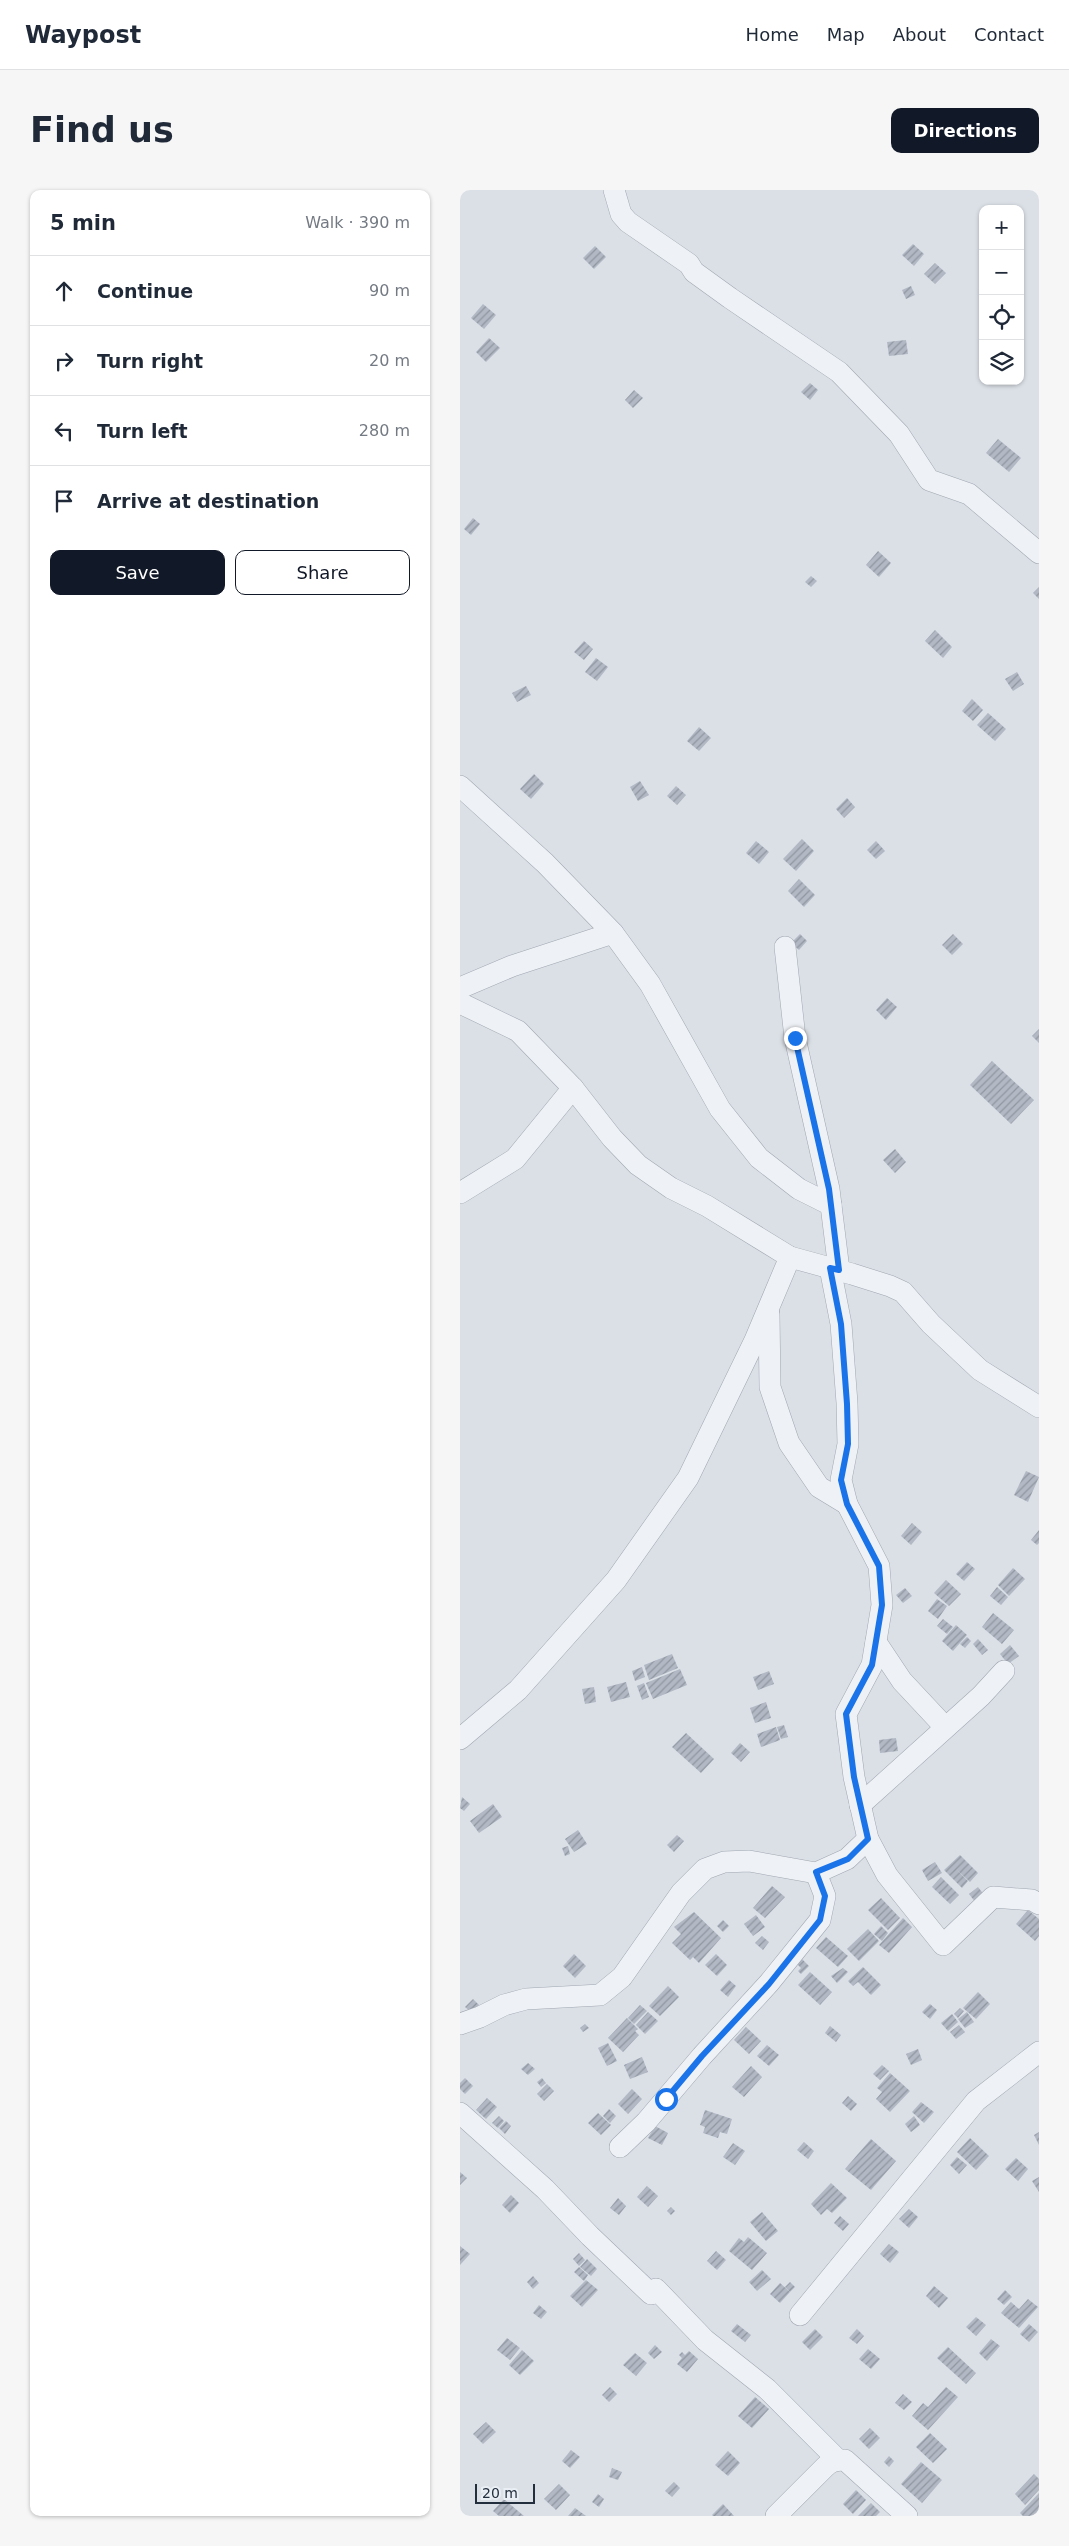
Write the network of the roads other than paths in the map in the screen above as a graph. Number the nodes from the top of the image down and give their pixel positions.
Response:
1 (614, 190) edge
2 (1039, 553) edge
3 (460, 786) edge
4 (613, 934) junction
5 (785, 948) dead end
6 (460, 988) edge
7 (460, 1004) edge
8 (573, 1088) junction
9 (460, 1193) edge
10 (831, 1206) junction
11 (790, 1257) junction
12 (834, 1269) junction
13 (769, 1307) junction
14 (1039, 1407) edge
15 (847, 1504) junction
16 (876, 1642) junction
17 (1004, 1672) dead end
18 (945, 1727) junction
19 (460, 1739) edge
20 (860, 1805) junction
21 (868, 1839) junction
22 (816, 1872) junction
23 (1039, 1904) edge
24 (460, 2024) edge
25 (1039, 2052) edge
26 (460, 2114) edge
27 (620, 2147) dead end
28 (800, 2315) dead end
29 (838, 2460) junction
30 (776, 2516) edge
31 (907, 2516) edge

1 - 2 street
3 - 4 street
4 - 6 street
4 - 10 street
5 - 10 street
7 - 8 street
8 - 9 street
8 - 11 street
10 - 12 street
11 - 12 street
11 - 13 street
12 - 14 street
12 - 15 street
13 - 15 street
13 - 19 street
15 - 16 street
16 - 18 street
16 - 20 street
17 - 18 street
18 - 20 street
20 - 21 street
21 - 22 street
21 - 23 street
22 - 24 street
22 - 27 street
25 - 28 street
26 - 29 street
29 - 30 street
29 - 31 street

